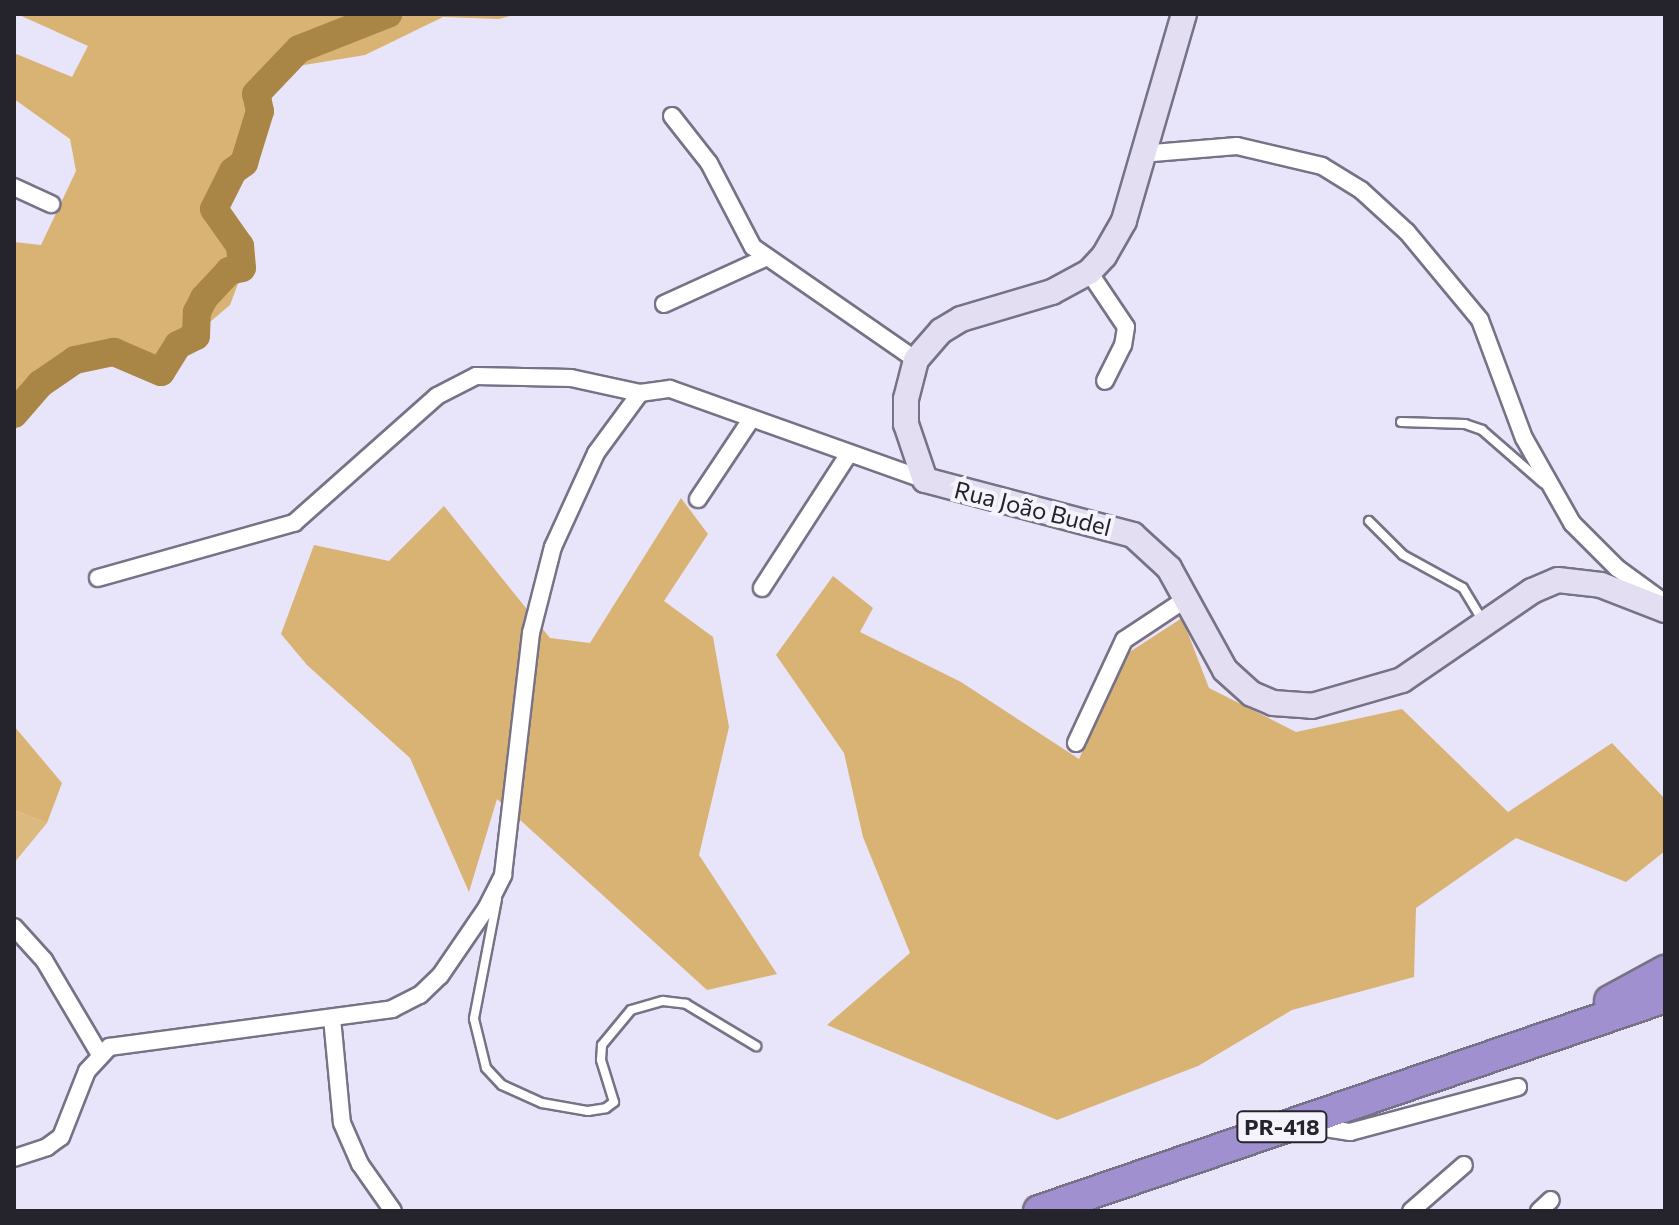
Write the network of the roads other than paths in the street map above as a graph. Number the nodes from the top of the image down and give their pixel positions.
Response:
1 (1184, 14) edge
2 (672, 116) dead end
3 (1141, 154) junction
4 (14, 187) edge
5 (51, 204) dead end
6 (765, 258) junction
7 (1089, 272) junction
8 (664, 304) dead end
9 (916, 360) junction
10 (1105, 381) dead end
11 (640, 393) junction
12 (750, 421) junction
13 (1401, 422) dead end
14 (848, 455) junction
15 (925, 480) junction
16 (1549, 488) junction
17 (698, 499) dead end
18 (1369, 521) dead end
19 (98, 578) dead end
20 (762, 588) dead end
21 (1186, 599) junction
22 (1665, 603) edge
23 (1665, 610) edge
24 (1485, 624) junction
25 (1076, 743) dead end
26 (503, 875) junction
27 (14, 927) edge
28 (1665, 971) edge
29 (1662, 999) edge
30 (332, 1018) junction
31 (1526, 1045) junction
32 (756, 1046) dead end
33 (99, 1053) junction
34 (1518, 1087) dead end
35 (1297, 1122) junction
36 (14, 1158) edge
37 (1464, 1165) dead end
38 (1084, 1204) edge
39 (393, 1211) edge
40 (1039, 1211) edge
41 (1411, 1211) edge

1 - 3 street, Rua João Budel
2 - 6 street
3 - 7 street, Rua João Budel
3 - 16 street
4 - 5 street
6 - 8 street
6 - 9 street
7 - 9 street, Rua João Budel
7 - 10 street
9 - 15 street, Rua João Budel
11 - 12 street
11 - 19 street
11 - 26 street
12 - 14 street
12 - 17 street
13 - 16 lane
14 - 15 street
14 - 20 street
15 - 21 street, Rua João Budel
16 - 22 street
18 - 24 lane
21 - 24 street, Rua João Budel
21 - 25 street
23 - 24 street, Rua João Budel
26 - 30 street
26 - 32 lane
27 - 33 street
28 - 31 highway
29 - 31 highway, PR-418
30 - 33 street
30 - 39 street
31 - 35 highway, PR-418
33 - 36 street
34 - 35 street
35 - 38 highway, PR-418
37 - 41 street
38 - 40 highway, PR-418

